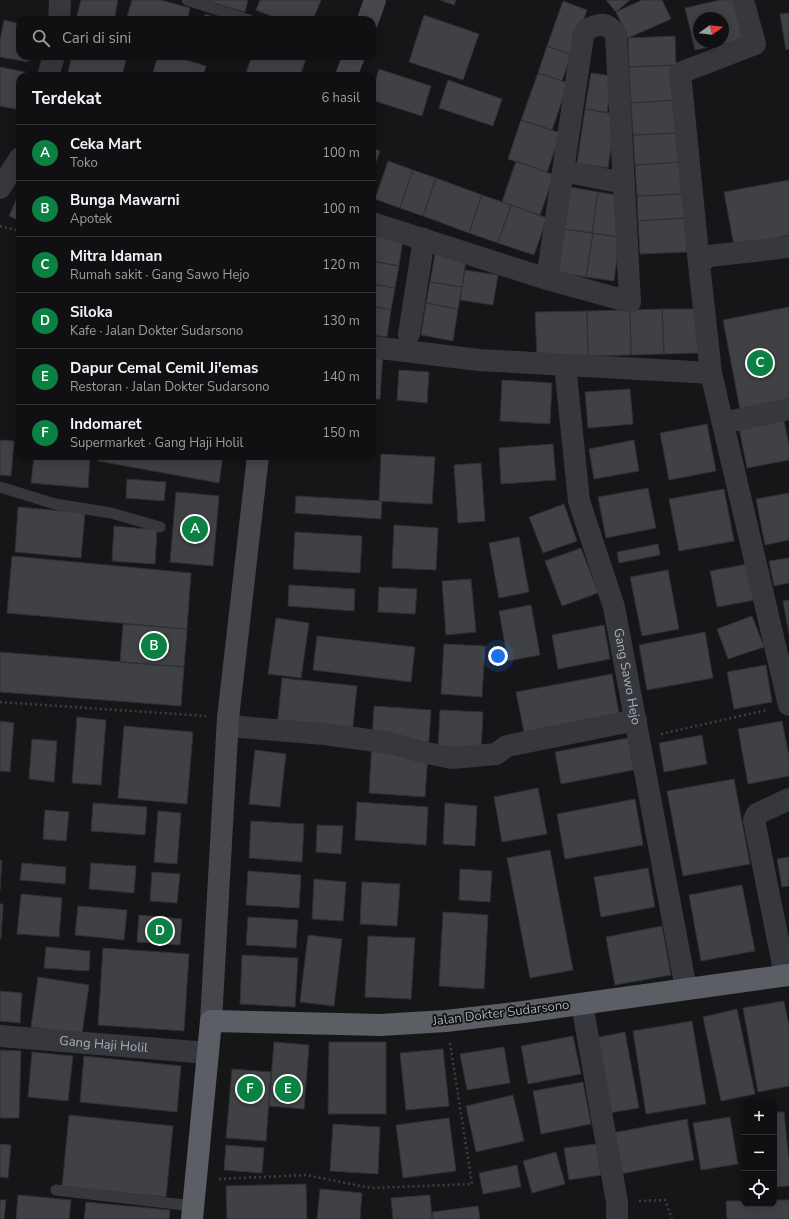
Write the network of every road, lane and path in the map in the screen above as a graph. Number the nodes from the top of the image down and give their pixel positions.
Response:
1 (60, 0) edge
2 (187, 0) edge
3 (375, 0) edge
4 (743, 0) edge
5 (59, 16) edge
6 (237, 16) edge
7 (369, 16) edge
8 (53, 60) edge
9 (352, 60) edge
10 (49, 72) edge
11 (348, 72) edge
12 (16, 164) edge
13 (563, 171) junction
14 (624, 183) junction
15 (0, 188) edge
16 (376, 224) edge
17 (0, 226) edge
18 (16, 229) edge
19 (424, 239) junction
20 (789, 247) edge
21 (699, 264) junction
22 (547, 279) junction
23 (409, 334) dead end
24 (376, 347) edge
25 (565, 365) junction
26 (711, 373) junction
27 (789, 409) edge
28 (723, 423) junction
29 (258, 460) edge
30 (0, 487) edge
31 (160, 527) dead end
32 (784, 660) edge
33 (0, 702) edge
34 (789, 705) edge
35 (228, 722) junction
36 (638, 729) junction
37 (789, 799) edge
38 (787, 975) edge
39 (686, 989) junction
40 (582, 1004) junction
41 (211, 1021) junction
42 (446, 1021) junction
43 (0, 1036) edge
44 (208, 1053) junction
45 (196, 1180) junction
46 (56, 1190) dead end
47 (617, 1210) edge
48 (193, 1213) edge
49 (672, 1219) edge

1 - 5 street
2 - 6 lane
3 - 7 main road
4 - 21 street
8 - 10 street
9 - 11 main road
12 - 15 street
13 - 14 street
13 - 14 street
13 - 22 street
14 - 22 street
16 - 19 street
17 - 18 path
19 - 22 street
19 - 23 street
20 - 21 street
21 - 26 street
24 - 25 street
25 - 26 street
25 - 36 street, Gang Sawo Hejo
26 - 28 street
27 - 28 street
28 - 32 street
29 - 35 main road
30 - 31 lane
32 - 34 street
33 - 35 path
34 - 36 path
35 - 36 street
35 - 41 main road
36 - 39 street, Gang Sawo Hejo
37 - 38 street
38 - 39 highway, Jalan Dokter Sudarsono
39 - 40 highway, Jalan Dokter Sudarsono
40 - 42 highway, Jalan Dokter Sudarsono
40 - 47 street
41 - 42 highway, Jalan Dokter Sudarsono
41 - 44 highway
42 - 45 path
43 - 44 street, Gang Haji Holil
44 - 45 highway
45 - 48 highway
46 - 48 lane
47 - 49 path

